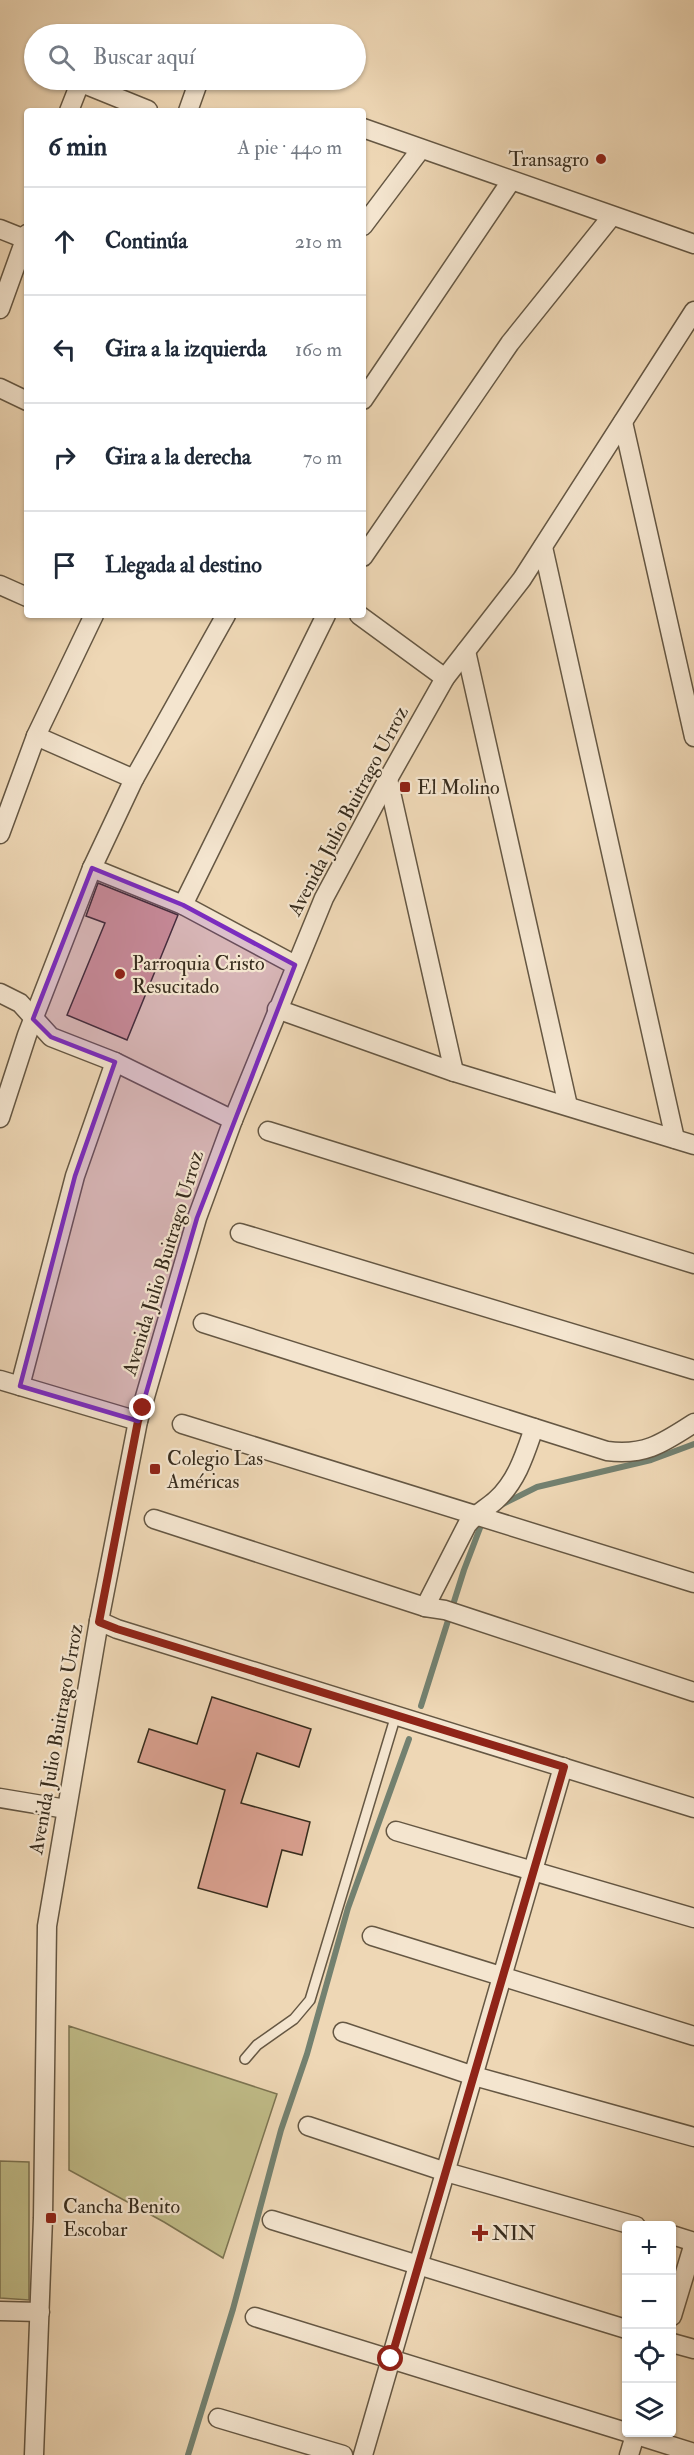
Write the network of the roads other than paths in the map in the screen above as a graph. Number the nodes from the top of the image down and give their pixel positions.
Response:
1 (75, 90) edge
2 (99, 90) edge
3 (195, 90) edge
4 (70, 108) edge
5 (143, 108) edge
6 (189, 108) edge
7 (366, 129) edge
8 (421, 149) junction
9 (511, 181) junction
10 (612, 216) junction
11 (366, 222) edge
12 (0, 229) edge
13 (24, 236) edge
14 (24, 243) edge
15 (694, 244) edge
16 (0, 309) edge
17 (693, 315) edge
18 (0, 388) edge
19 (366, 396) edge
20 (24, 400) edge
21 (623, 422) junction
22 (543, 547) junction
23 (366, 553) edge
24 (0, 585) edge
25 (24, 596) edge
26 (93, 618) edge
27 (224, 618) edge
28 (325, 618) edge
29 (363, 618) edge
30 (466, 651) junction
31 (445, 678) junction
32 (36, 736) junction
33 (694, 737) edge
34 (134, 779) junction
35 (388, 779) junction
36 (0, 834) edge
37 (92, 868) junction
38 (183, 905) junction
39 (295, 965) junction
40 (0, 993) edge
41 (277, 1009) junction
42 (33, 1020) junction
43 (115, 1062) junction
44 (454, 1072) junction
45 (568, 1106) junction
46 (0, 1118) edge
47 (233, 1120) junction
48 (268, 1131) dead end
49 (675, 1139) junction
50 (694, 1145) edge
51 (240, 1233) dead end
52 (694, 1264) edge
53 (203, 1323) dead end
54 (694, 1370) edge
55 (0, 1380) edge
56 (20, 1386) junction
57 (138, 1421) junction
58 (694, 1423) edge
59 (183, 1424) dead end
60 (534, 1428) junction
61 (477, 1514) junction
62 (154, 1519) dead end
63 (694, 1583) edge
64 (425, 1607) junction
65 (99, 1622) junction
66 (694, 1692) edge
67 (396, 1715) junction
68 (564, 1767) junction
69 (0, 1798) edge
70 (694, 1808) edge
71 (66, 1809) junction
72 (396, 1831) dead end
73 (533, 1871) junction
74 (694, 1918) edge
75 (372, 1936) dead end
76 (502, 1976) junction
77 (343, 2032) dead end
78 (694, 2036) edge
79 (245, 2059) dead end
80 (474, 2076) junction
81 (308, 2126) dead end
82 (694, 2138) edge
83 (446, 2172) junction
84 (272, 2220) dead end
85 (622, 2222) edge
86 (676, 2236) edge
87 (694, 2242) edge
88 (418, 2265) junction
89 (676, 2303) edge
90 (0, 2311) edge
91 (40, 2312) junction
92 (255, 2317) dead end
93 (622, 2327) edge
94 (676, 2344) edge
95 (694, 2349) edge
96 (391, 2359) junction
97 (218, 2418) dead end
98 (622, 2430) edge
99 (631, 2437) edge
100 (644, 2437) edge
101 (694, 2453) edge
102 (34, 2455) edge
103 (343, 2455) edge
104 (363, 2455) edge
105 (629, 2455) edge

1 - 4 street
2 - 5 street
3 - 6 street
7 - 8 street
8 - 9 street
8 - 11 street
9 - 10 street
9 - 19 street
10 - 15 street
10 - 23 street
12 - 13 street
14 - 16 street
17 - 21 street, Avenida Julio Buitrago Urroz
18 - 20 street
21 - 22 street, Avenida Julio Buitrago Urroz
21 - 33 street
22 - 30 street, Avenida Julio Buitrago Urroz
22 - 49 street
24 - 25 street
26 - 32 street
27 - 34 street
28 - 38 street
29 - 31 street
30 - 31 street, Avenida Julio Buitrago Urroz
30 - 45 street
31 - 35 street, Avenida Julio Buitrago Urroz
32 - 34 street
32 - 36 street
34 - 37 street
35 - 39 street, Avenida Julio Buitrago Urroz
35 - 44 street
37 - 38 street
37 - 42 street
38 - 39 street
39 - 41 street, Avenida Julio Buitrago Urroz
40 - 42 street
41 - 44 street
41 - 47 street, Avenida Julio Buitrago Urroz
42 - 43 street
42 - 46 street
43 - 47 street
43 - 56 street
44 - 45 street
45 - 49 street
47 - 57 street, Avenida Julio Buitrago Urroz
48 - 52 street
49 - 50 street
51 - 54 street
53 - 60 street
55 - 56 street
56 - 57 street
57 - 65 street, Avenida Julio Buitrago Urroz
58 - 60 street
59 - 61 street
60 - 61 street
61 - 63 street
61 - 64 street
62 - 64 street
64 - 66 street
65 - 67 street
65 - 71 street, Avenida Julio Buitrago Urroz
67 - 68 street
67 - 79 lane
68 - 70 street
68 - 73 street
69 - 71 street
71 - 91 street, Avenida Julio Buitrago Urroz
72 - 73 street
73 - 74 street
73 - 76 street
75 - 76 street
76 - 78 street
76 - 80 street
77 - 80 street
80 - 82 street
80 - 83 street
81 - 83 street
83 - 85 street
83 - 88 street
84 - 88 street
86 - 87 street
87 - 89 street
88 - 93 street
88 - 96 street
90 - 91 street
91 - 102 street, Avenida Julio Buitrago Urroz
92 - 96 street
94 - 95 street
96 - 98 street
96 - 104 street
97 - 103 street
99 - 105 street
100 - 101 street

